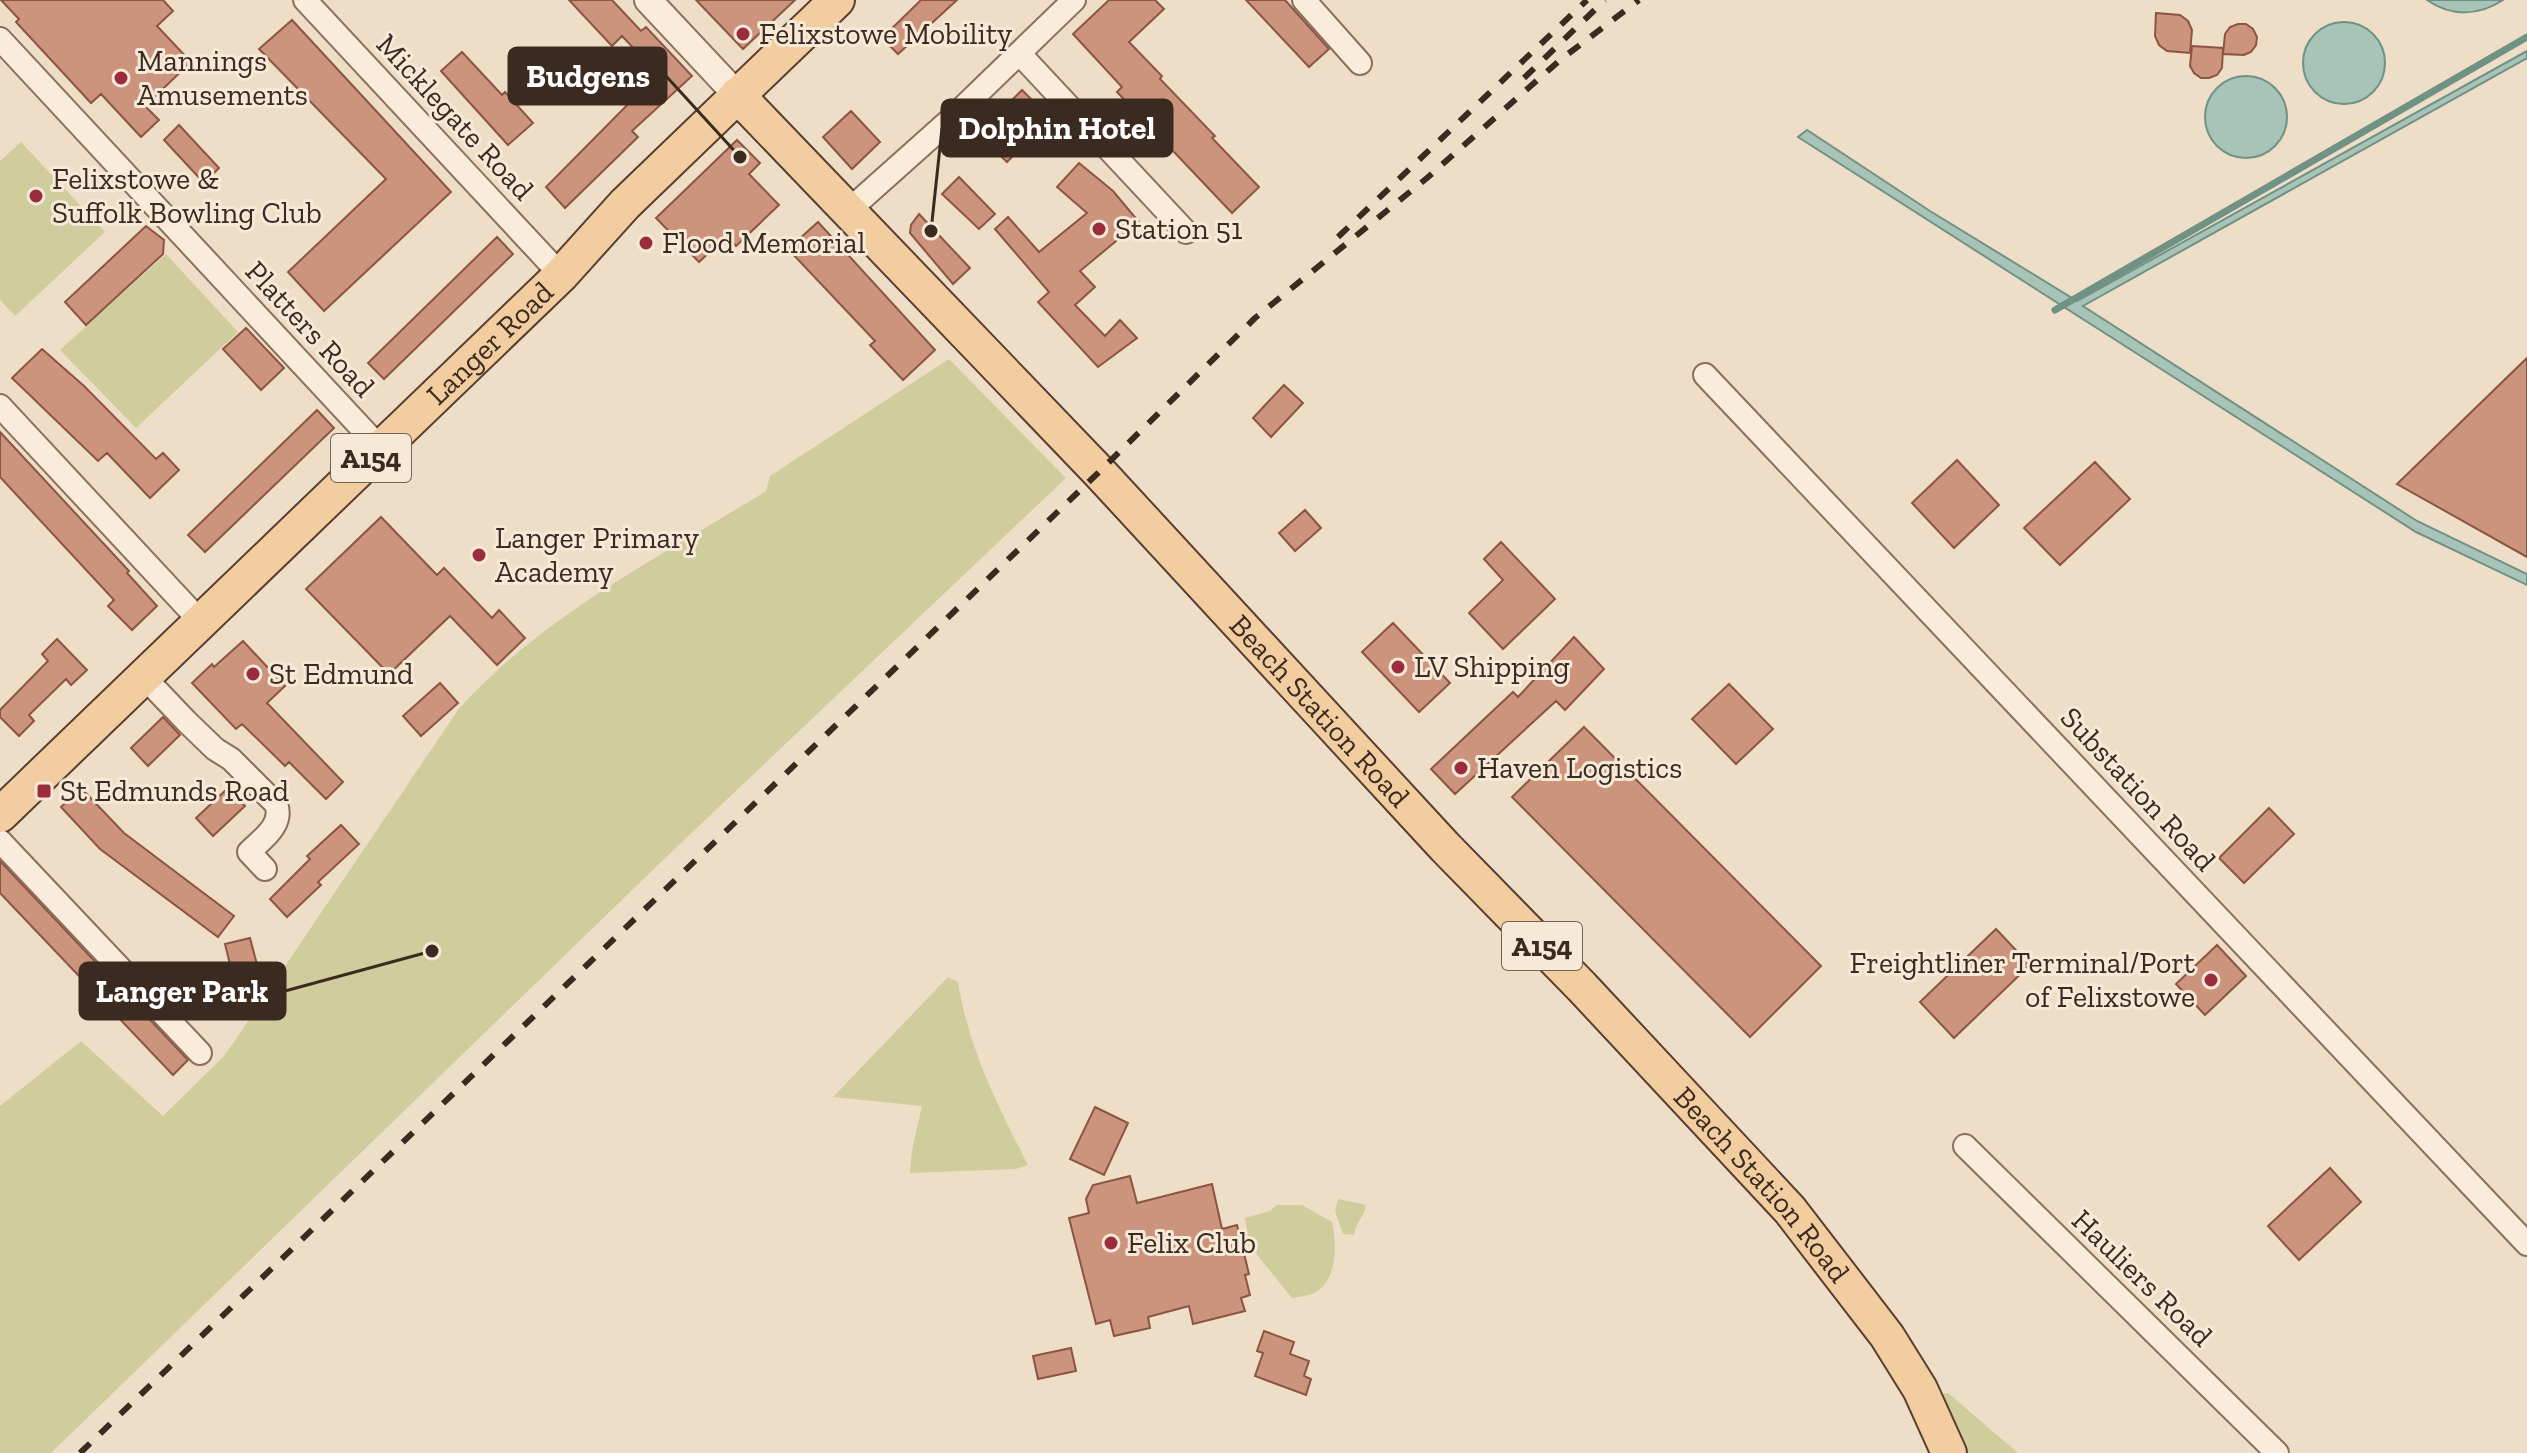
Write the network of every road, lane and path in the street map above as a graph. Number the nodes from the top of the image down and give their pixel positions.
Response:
1 (305, 0) edge
2 (648, 0) edge
3 (837, 0) edge
4 (1074, 0) edge
5 (1304, 0) edge
6 (0, 39) edge
7 (1019, 53) junction
8 (1360, 63) dead end
9 (737, 95) junction
10 (848, 211) junction
11 (1186, 232) dead end
12 (561, 275) junction
13 (1705, 375) dead end
14 (0, 406) edge
15 (381, 449) junction
16 (201, 622) junction
17 (145, 678) junction
18 (5, 801) edge
19 (0, 841) edge
20 (265, 869) dead end
21 (200, 1053) dead end
22 (1965, 1146) dead end
23 (2527, 1244) edge
24 (1949, 1453) edge
25 (2277, 1453) edge

1 - 12 street, Micklegate Road
2 - 9 street, Beach Station Road
3 - 9 main road, Langer Road / A154
4 - 7 street
5 - 8 street
6 - 15 street, Platters Road
7 - 10 street
7 - 11 street
9 - 10 main road, Beach Station Road / A154
9 - 12 main road, Langer Road / A154
10 - 24 main road, Beach Station Road / A154
12 - 15 main road, Langer Road / A154
13 - 23 street, Substation Road
14 - 16 street
15 - 16 main road, Langer Road / A154
16 - 17 main road, Langer Road / A154
17 - 18 main road, Langer Road / A154
17 - 20 street
19 - 21 street
22 - 25 street, Hauliers Road

